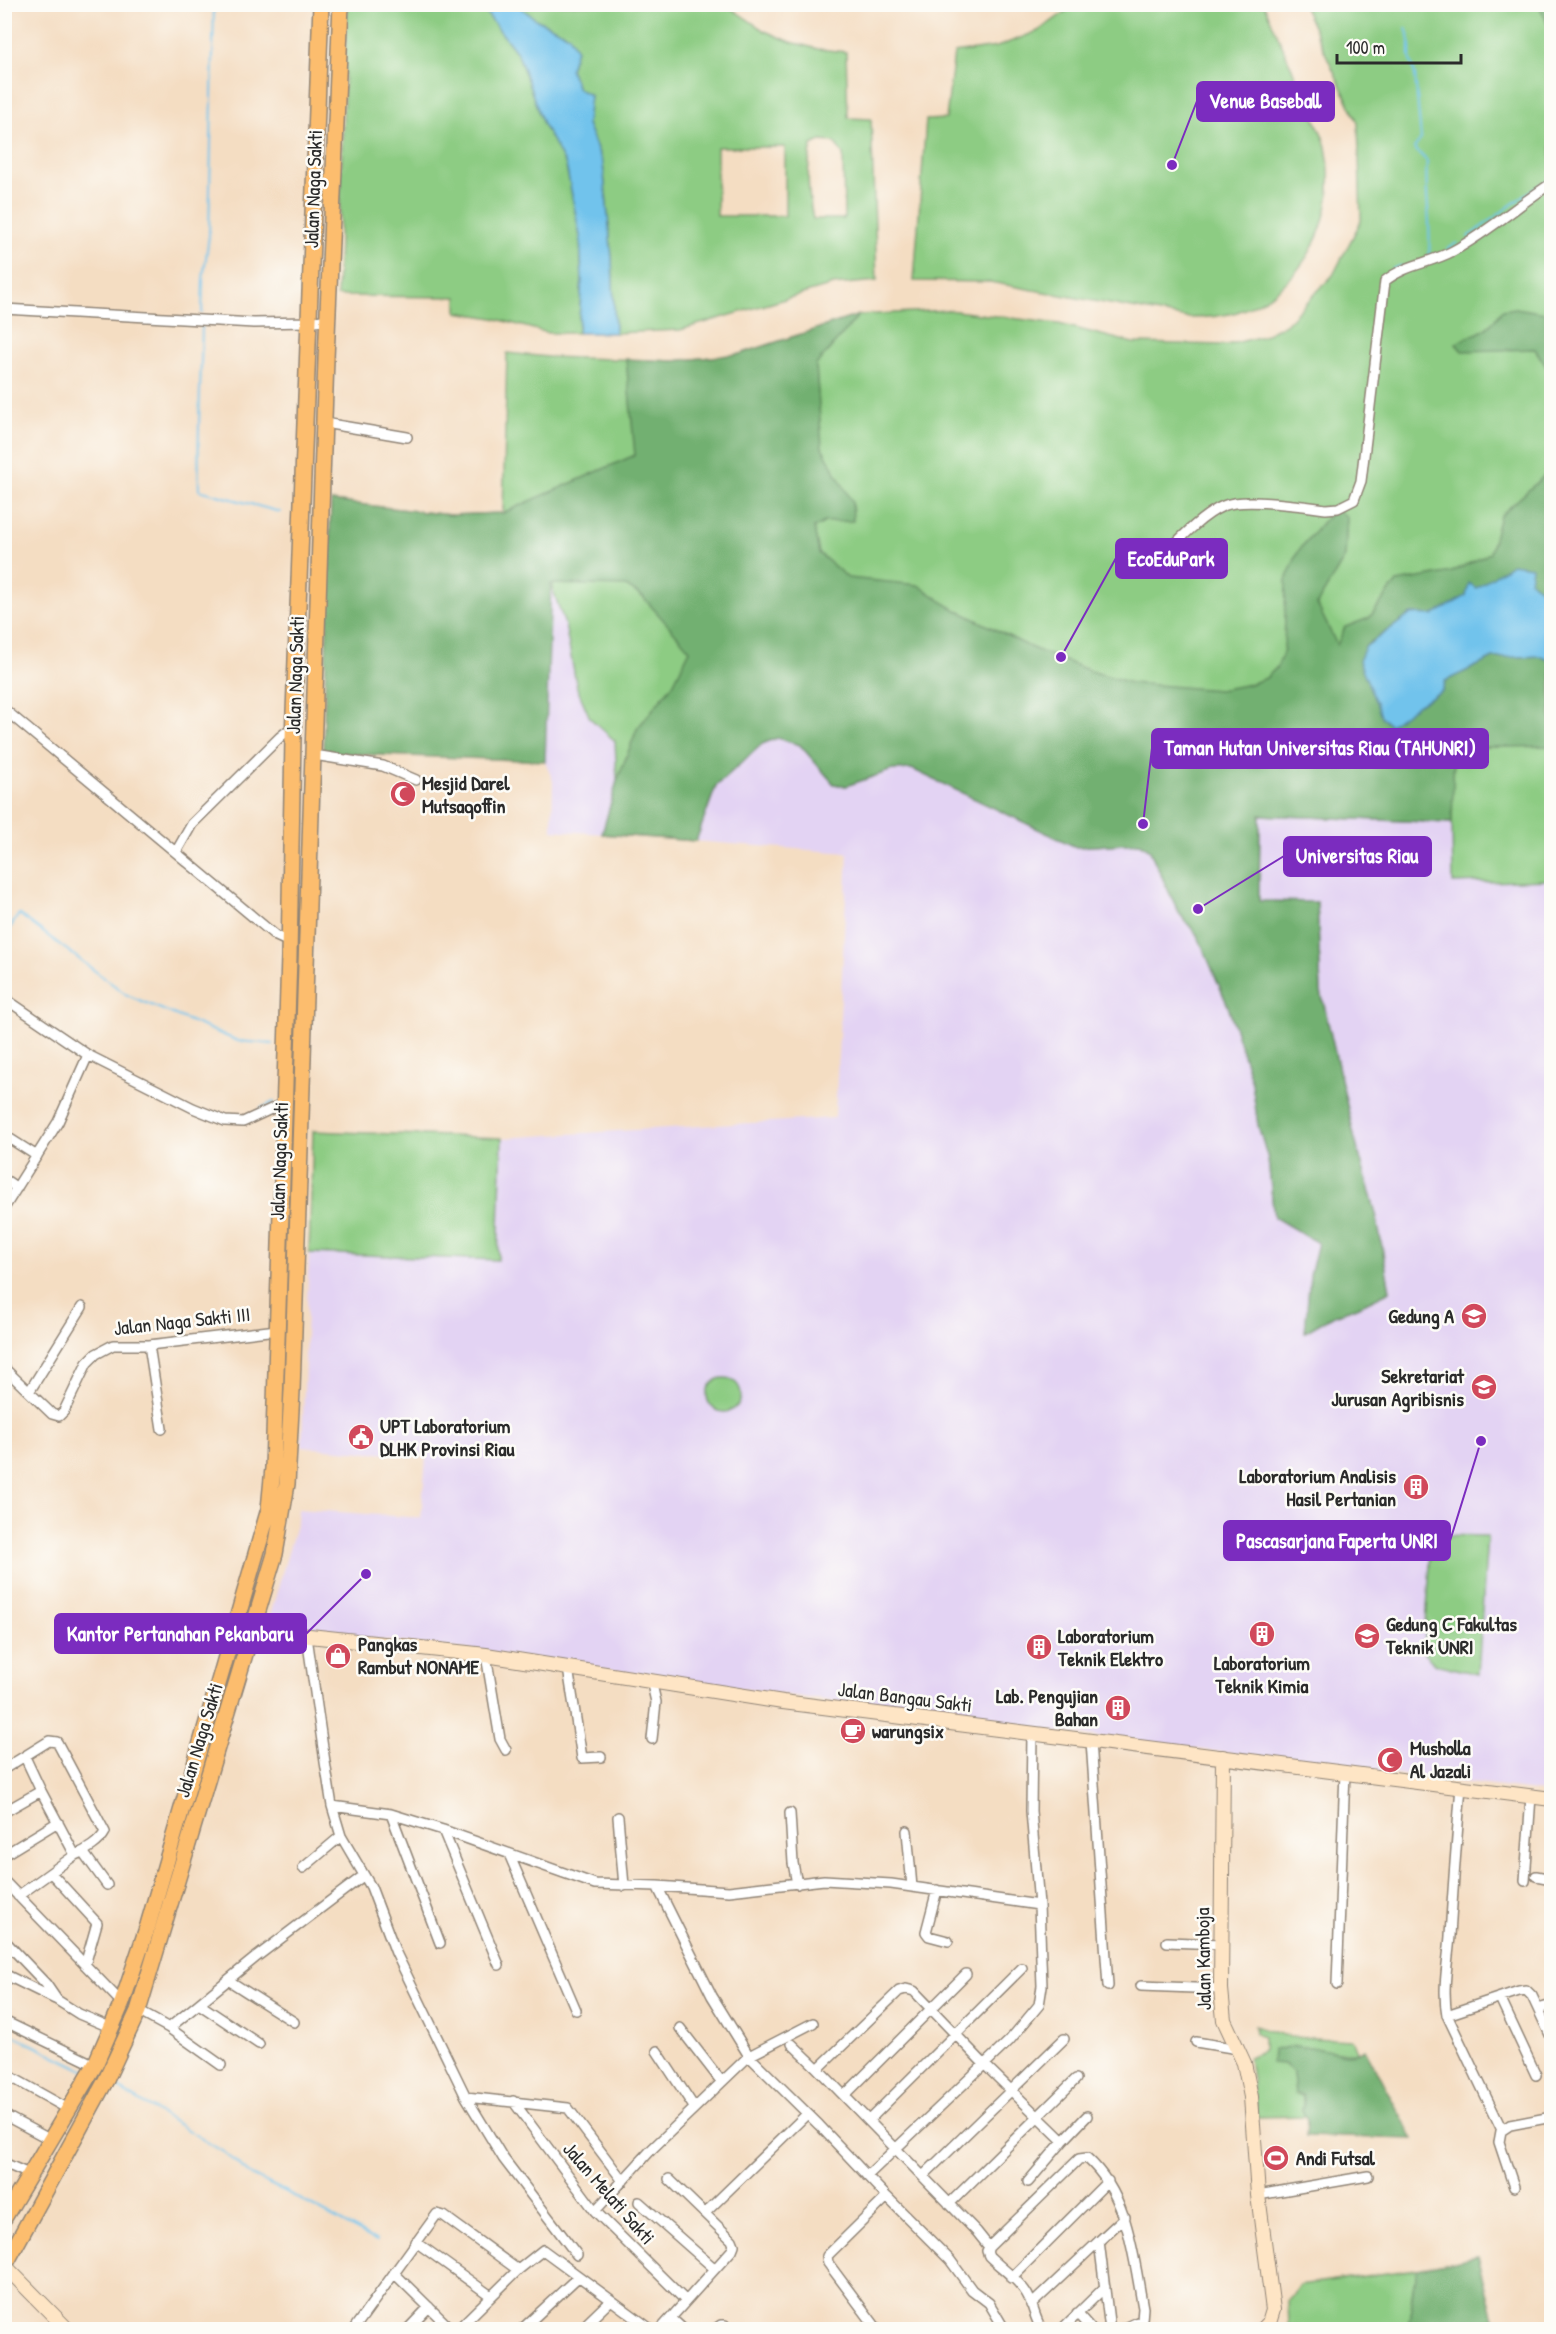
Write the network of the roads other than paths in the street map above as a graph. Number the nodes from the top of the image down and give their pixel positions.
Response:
1 (321, 4) edge
2 (341, 4) edge
3 (1551, 183) edge
4 (4, 309) edge
5 (328, 319) junction
6 (309, 322) junction
7 (324, 423) junction
8 (407, 437) dead end
9 (1152, 567) dead end
10 (4, 709) edge
11 (293, 731) junction
12 (314, 755) junction
13 (416, 780) dead end
14 (176, 852) junction
15 (289, 942) junction
16 (4, 999) edge
17 (87, 1055) junction
18 (284, 1103) junction
19 (4, 1135) edge
20 (37, 1156) junction
21 (4, 1179) edge
22 (17, 1188) junction
23 (4, 1208) edge
24 (82, 1307) dead end
25 (277, 1330) junction
26 (149, 1345) junction
27 (4, 1368) edge
28 (29, 1392) junction
29 (162, 1428) dead end
30 (254, 1630) junction
31 (307, 1637) junction
32 (486, 1654) junction
33 (568, 1668) junction
34 (651, 1680) junction
35 (1032, 1733) junction
36 (652, 1739) dead end
37 (1091, 1741) junction
38 (506, 1750) dead end
39 (25, 1757) junction
40 (601, 1757) dead end
41 (1223, 1757) junction
42 (4, 1769) edge
43 (193, 1769) junction
44 (1345, 1772) junction
45 (210, 1773) junction
46 (1461, 1786) junction
47 (41, 1791) junction
48 (1531, 1796) junction
49 (1551, 1799) edge
50 (333, 1806) junction
51 (4, 1812) edge
52 (790, 1813) dead end
53 (392, 1814) junction
54 (618, 1817) dead end
55 (58, 1822) junction
56 (443, 1830) junction
57 (908, 1831) dead end
58 (341, 1836) junction
59 (79, 1853) junction
60 (509, 1854) junction
61 (4, 1855) edge
62 (303, 1868) dead end
63 (51, 1873) junction
64 (363, 1876) junction
65 (1536, 1876) dead end
66 (1551, 1879) edge
67 (4, 1881) edge
68 (1525, 1881) dead end
69 (797, 1884) junction
70 (107, 1885) dead end
71 (624, 1886) junction
72 (657, 1886) junction
73 (912, 1887) junction
74 (937, 1890) junction
75 (18, 1896) junction
76 (1039, 1905) junction
77 (4, 1940) edge
78 (948, 1941) dead end
79 (1167, 1942) dead end
80 (440, 1943) dead end
81 (1221, 1944) junction
82 (85, 1965) junction
83 (499, 1965) dead end
84 (1022, 1968) dead end
85 (4, 1974) edge
86 (966, 1974) dead end
87 (228, 1980) junction
88 (1337, 1984) dead end
89 (1108, 1986) dead end
90 (1141, 1986) dead end
91 (1221, 1989) junction
92 (1500, 1998) junction
93 (57, 2000) junction
94 (122, 2002) junction
95 (199, 2004) junction
96 (1551, 2005) edge
97 (930, 2008) junction
98 (1538, 2009) junction
99 (576, 2010) dead end
100 (138, 2012) junction
101 (1447, 2015) junction
102 (4, 2021) edge
103 (294, 2022) dead end
104 (813, 2023) dead end
105 (112, 2028) junction
106 (169, 2028) junction
107 (680, 2028) dead end
108 (956, 2035) junction
109 (1064, 2039) dead end
110 (1551, 2039) edge
111 (1196, 2043) dead end
112 (259, 2044) dead end
113 (792, 2044) dead end
114 (1238, 2049) junction
115 (657, 2051) dead end
116 (749, 2056) junction
117 (984, 2064) junction
118 (95, 2065) junction
119 (221, 2065) dead end
120 (818, 2068) junction
121 (4, 2073) edge
122 (1536, 2075) dead end
123 (1076, 2079) dead end
124 (721, 2081) junction
125 (1011, 2089) junction
126 (846, 2095) junction
127 (466, 2097) junction
128 (513, 2101) junction
129 (694, 2107) junction
130 (70, 2110) junction
131 (807, 2114) junction
132 (1087, 2116) dead end
133 (1038, 2117) junction
134 (1551, 2117) edge
135 (6, 2119) edge
136 (869, 2120) junction
137 (1502, 2130) junction
138 (51, 2140) junction
139 (1063, 2141) junction
140 (896, 2149) junction
141 (4, 2163) edge
142 (29, 2174) junction
143 (867, 2176) junction
144 (922, 2176) junction
145 (1368, 2176) dead end
146 (669, 2179) dead end
147 (623, 2181) junction
148 (1108, 2181) junction
149 (1028, 2182) dead end
150 (1514, 2187) dead end
151 (1258, 2194) junction
152 (887, 2197) junction
153 (639, 2202) dead end
154 (949, 2204) junction
155 (6, 2210) edge
156 (595, 2211) junction
157 (705, 2213) junction
158 (1125, 2217) junction
159 (1099, 2241) junction
160 (416, 2242) junction
161 (989, 2247) junction
162 (577, 2255) dead end
163 (4, 2265) edge
164 (715, 2269) junction
165 (518, 2270) junction
166 (394, 2273) junction
167 (578, 2277) junction
168 (1011, 2278) junction
169 (1105, 2287) junction
170 (491, 2296) junction
171 (610, 2300) junction
172 (686, 2301) junction
173 (1031, 2304) junction
174 (429, 2307) junction
175 (1077, 2313) junction
176 (671, 2318) junction
177 (68, 2330) edge
178 (353, 2330) edge
179 (407, 2330) edge
180 (452, 2330) edge
181 (458, 2330) edge
182 (521, 2330) edge
183 (580, 2330) edge
184 (652, 2330) edge
185 (660, 2330) edge
186 (684, 2330) edge
187 (714, 2330) edge
188 (728, 2330) edge
189 (878, 2330) edge
190 (1005, 2330) edge
191 (1042, 2330) edge
192 (1061, 2330) edge
193 (1092, 2330) edge
194 (1110, 2330) edge
195 (1120, 2330) edge
196 (1262, 2330) edge

1 - 6 main road, Jalan Naga Sakti
2 - 5 main road, Jalan Naga Sakti
3 - 9 street
4 - 6 street
5 - 6 street
5 - 7 main road, Jalan Naga Sakti
6 - 11 main road, Jalan Naga Sakti
7 - 8 street
7 - 12 main road, Jalan Naga Sakti
10 - 14 street
11 - 14 street
11 - 15 main road, Jalan Naga Sakti
12 - 13 street
12 - 30 main road, Jalan Naga Sakti
14 - 15 street
15 - 18 main road, Jalan Naga Sakti
16 - 17 street
17 - 18 street
17 - 20 street
18 - 25 main road, Jalan Naga Sakti
19 - 20 street
20 - 22 street
21 - 22 street
22 - 23 street
24 - 28 street
25 - 26 street, Jalan Naga Sakti III
25 - 43 main road, Jalan Naga Sakti
26 - 28 street, Jalan Naga Sakti III
26 - 29 street
27 - 28 street, Jalan Naga Sakti III
30 - 31 street, Jalan Bangau Sakti
30 - 45 main road, Jalan Naga Sakti
31 - 32 street, Jalan Bangau Sakti
31 - 50 street
32 - 33 street, Jalan Bangau Sakti
32 - 38 street
33 - 34 street, Jalan Bangau Sakti
33 - 40 street
34 - 35 street, Jalan Bangau Sakti
34 - 36 street
35 - 37 street, Jalan Bangau Sakti
35 - 76 street
37 - 41 street, Jalan Bangau Sakti
37 - 89 street
39 - 42 street
39 - 47 street
39 - 59 street
41 - 44 street, Jalan Bangau Sakti
41 - 81 street, Jalan Kamboja
43 - 45 main road
43 - 94 main road, Jalan Naga Sakti
44 - 46 street, Jalan Bangau Sakti
44 - 88 street
45 - 100 main road, Jalan Naga Sakti
46 - 48 street, Jalan Bangau Sakti
46 - 101 street
47 - 51 street
47 - 55 street
48 - 49 street, Jalan Bangau Sakti
48 - 68 street
50 - 53 street
50 - 58 street
52 - 69 street
53 - 56 street
53 - 80 street
54 - 71 street
55 - 59 street
55 - 61 street
56 - 60 street
56 - 83 street
57 - 73 street
58 - 62 street
58 - 64 street
59 - 63 street
59 - 70 street
60 - 71 street
60 - 99 street
63 - 75 street
63 - 82 street
64 - 87 street
64 - 127 street
65 - 66 street
67 - 75 street
69 - 72 street
69 - 73 street
71 - 72 street
72 - 116 street
73 - 74 street
74 - 76 street
74 - 78 street
75 - 82 street
76 - 117 street
77 - 93 street
79 - 81 street
81 - 91 street, Jalan Kamboja
82 - 94 street
84 - 108 street
85 - 93 street
86 - 97 street
87 - 95 street
87 - 103 street
90 - 91 street
91 - 114 street, Jalan Kamboja
92 - 98 street
92 - 101 street
92 - 122 street
93 - 105 street
94 - 105 main road, Jalan Naga Sakti
95 - 106 street
95 - 112 street
96 - 98 street
97 - 108 street
97 - 120 street
97 - 126 street
98 - 110 street
100 - 106 street
100 - 163 main road, Jalan Naga Sakti
101 - 137 street
102 - 118 street
104 - 116 street
105 - 118 main road, Jalan Naga Sakti
106 - 119 street
107 - 124 street
108 - 117 street
108 - 136 street
109 - 125 street
111 - 114 street
113 - 120 street
114 - 151 street, Jalan Kamboja
115 - 129 street
116 - 124 street
116 - 131 street
117 - 125 street
117 - 140 street
118 - 130 main road, Jalan Naga Sakti
120 - 126 street
121 - 130 street
123 - 133 street
124 - 129 street
125 - 133 street
125 - 144 street
126 - 136 street
127 - 128 street
127 - 162 street
128 - 147 street
128 - 156 street, Jalan Melati Sakti
129 - 147 street
130 - 138 main road, Jalan Naga Sakti
131 - 143 street
131 - 157 street
132 - 139 street
133 - 139 street
133 - 154 street
134 - 137 street
135 - 138 street
136 - 140 street
137 - 150 street
138 - 142 main road, Jalan Naga Sakti
139 - 149 street
140 - 143 street
140 - 144 street
141 - 142 street
142 - 155 main road, Jalan Naga Sakti
143 - 152 street
144 - 154 street
145 - 151 street
146 - 157 street
147 - 156 street
148 - 158 street
148 - 161 street
148 - 168 street
151 - 196 street, Jalan Kamboja
152 - 189 street
152 - 190 street
153 - 164 street
154 - 161 street
156 - 172 street, Jalan Melati Sakti
157 - 164 street
158 - 159 street
158 - 195 street
159 - 169 street
159 - 173 street
160 - 165 street
160 - 166 street
160 - 170 street
161 - 168 street
163 - 177 street
164 - 172 street
165 - 167 street
165 - 170 street
166 - 174 street
166 - 178 street
167 - 171 street
167 - 182 street
168 - 173 street
169 - 175 street
169 - 194 street
170 - 181 street
171 - 183 street
171 - 184 street
172 - 176 street
173 - 191 street
174 - 179 street
174 - 180 street
175 - 192 street
175 - 193 street
176 - 185 street
176 - 186 street
187 - 188 street

